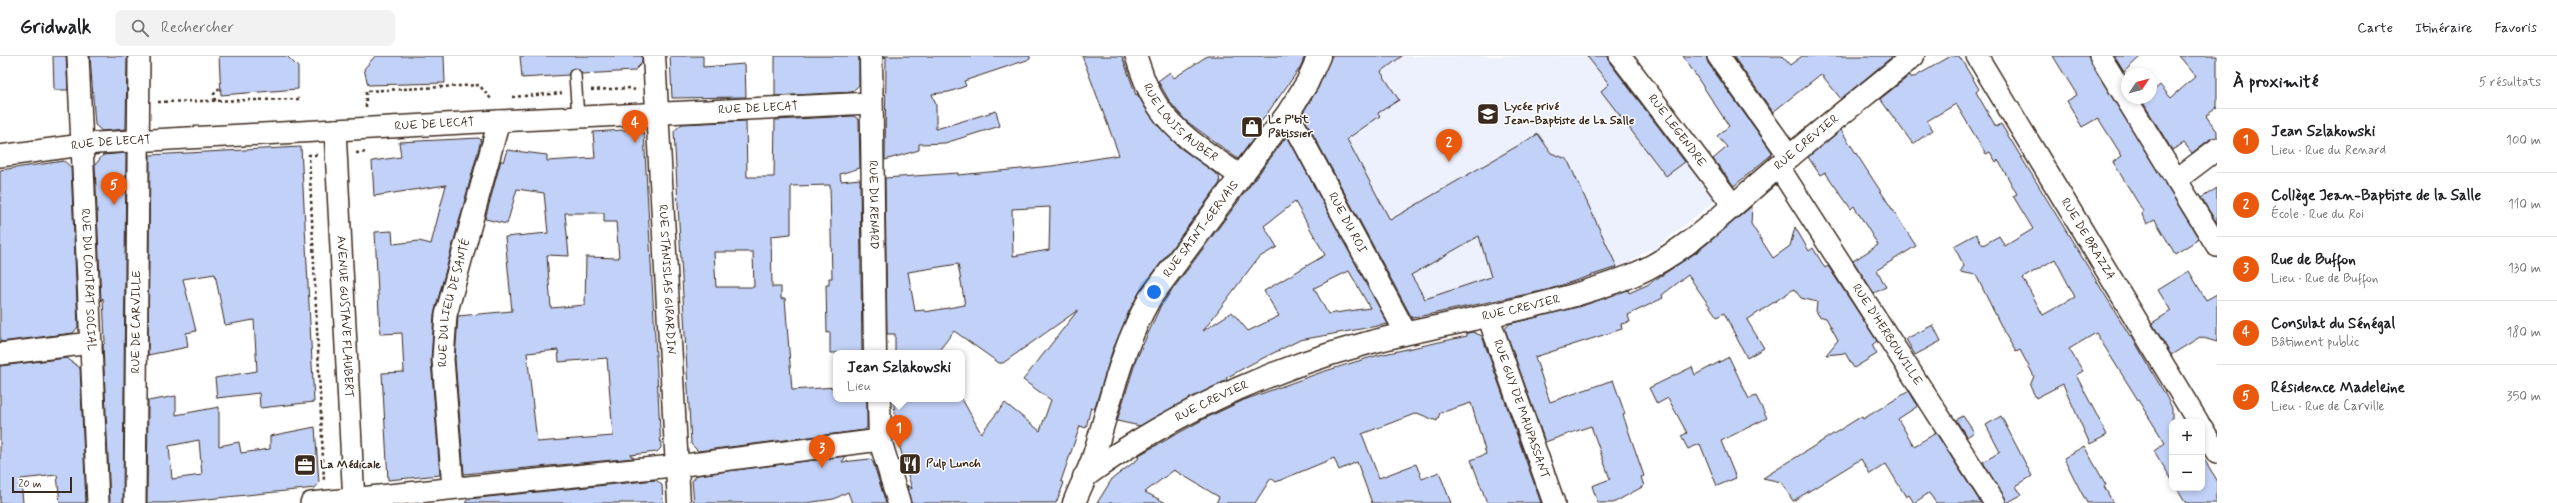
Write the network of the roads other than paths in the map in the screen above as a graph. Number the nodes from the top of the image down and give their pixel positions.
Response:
1 (78, 56) edge
2 (139, 56) edge
3 (654, 56) edge
4 (871, 56) edge
5 (1136, 56) edge
6 (1320, 56) edge
7 (1620, 56) edge
8 (1718, 56) edge
9 (1913, 56) edge
10 (1977, 56) edge
11 (2100, 56) edge
12 (575, 75) dead end
13 (871, 103) junction
14 (1288, 113) junction
15 (658, 114) junction
16 (578, 117) junction
17 (498, 121) junction
18 (335, 130) junction
19 (140, 141) junction
20 (81, 145) junction
21 (2217, 149) edge
22 (0, 156) edge
23 (1784, 162) junction
24 (1240, 176) junction
25 (2176, 180) junction
26 (1733, 205) junction
27 (2217, 246) edge
28 (1488, 316) junction
29 (1406, 334) junction
30 (90, 343) junction
31 (875, 350) edge
32 (0, 354) edge
33 (879, 402) edge
34 (2196, 419) edge
35 (2205, 433) edge
36 (880, 440) junction
37 (2217, 453) edge
38 (677, 465) junction
39 (1084, 477) junction
40 (450, 493) edge
41 (354, 500) edge
42 (318, 502) edge
43 (98, 503) edge
44 (135, 503) edge
45 (679, 503) edge
46 (898, 503) edge
47 (1074, 503) edge
48 (1554, 503) edge
49 (1995, 503) edge

1 - 20 street, RUE DU CONTRAT SOCIAL
2 - 19 street, RUE DE CARVILLE
3 - 15 street, RUE STANISLAS GIRARDIN
4 - 13 street, RUE DU RENARD
5 - 24 street, RUE LOUIS AUBER
6 - 14 street, RUE SAINT-GERVAIS
7 - 26 street, RUE LEGENDRE
8 - 23 street, RUE D'HERBOUVILLE
9 - 23 street, RUE CREVIER
10 - 34 street, RUE DE BRAZZA
11 - 25 street
12 - 16 lane
13 - 15 street, RUE DE LECAT
13 - 31 street, RUE DU RENARD
14 - 24 street, RUE SAINT-GERVAIS
14 - 29 street, RUE DU ROI
15 - 16 street, RUE DE LECAT
15 - 38 street, RUE STANISLAS GIRARDIN
16 - 17 street, RUE DE LECAT
17 - 18 street, RUE DE LECAT
17 - 40 street, RUE DU LIEU DE SANTÉ
18 - 19 street, RUE DE LECAT
18 - 41 street, AVENUE GUSTAVE FLAUBERT
19 - 20 street, RUE DE LECAT
19 - 44 street, RUE DE CARVILLE
20 - 22 street, RUE DE LECAT
20 - 30 street, RUE DU CONTRAT SOCIAL
21 - 25 street
23 - 26 street, RUE CREVIER
23 - 49 street, RUE D'HERBOUVILLE
24 - 39 street, RUE SAINT-GERVAIS
25 - 27 street
26 - 28 street, RUE CREVIER
28 - 29 street, RUE CREVIER
28 - 48 street, RUE GUY DE MAUPASSANT
29 - 39 street, RUE CREVIER
30 - 32 street
30 - 43 street, RUE DU CONTRAT SOCIAL
33 - 36 street
35 - 37 street
36 - 38 street
36 - 46 street
38 - 40 street
38 - 45 street, RUE STANISLAS GIRARDIN
39 - 47 street, RUE SAINT-GERVAIS
40 - 41 street
41 - 42 street

